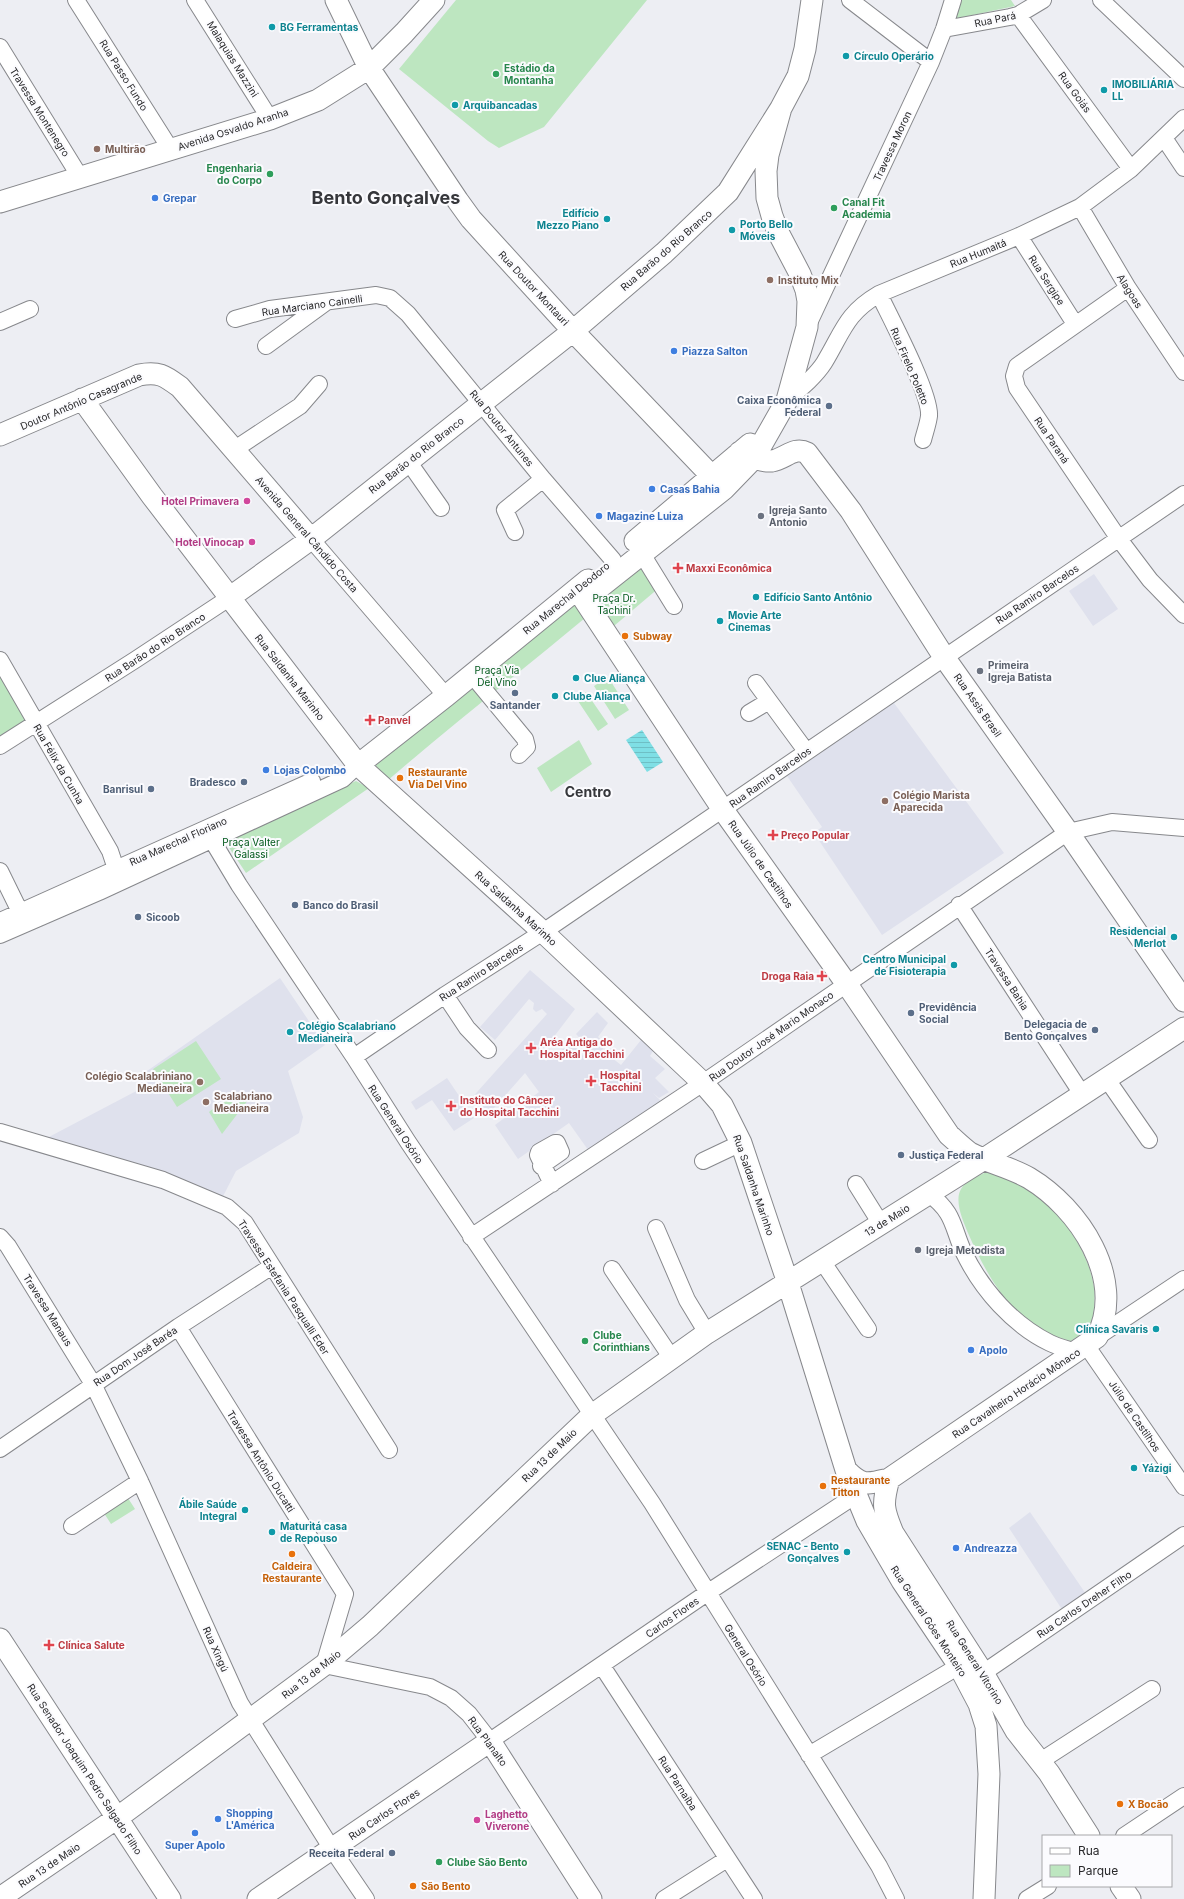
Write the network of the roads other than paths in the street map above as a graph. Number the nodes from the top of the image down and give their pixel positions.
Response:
1 (76, 0) edge
2 (195, 0) edge
3 (336, 0) edge
4 (434, 0) edge
5 (812, 0) edge
6 (850, 0) edge
7 (953, 0) edge
8 (1043, 0) edge
9 (1101, 0) edge
10 (1018, 15) junction
11 (944, 29) junction
12 (0, 47) edge
13 (931, 62) junction
14 (369, 68) junction
15 (1184, 79) edge
16 (781, 108) junction
17 (1184, 118) edge
18 (270, 119) junction
19 (1164, 138) junction
20 (171, 150) junction
21 (1184, 168) edge
22 (1131, 169) junction
23 (80, 177) junction
24 (735, 183) junction
25 (767, 198) junction
26 (0, 202) edge
27 (1080, 207) junction
28 (1019, 236) junction
29 (800, 274) junction
30 (829, 284) junction
31 (1128, 288) junction
32 (879, 294) junction
33 (390, 298) joint
34 (326, 302) junction
35 (30, 309) dead end
36 (235, 319) dead end
37 (0, 322) edge
38 (1075, 324) junction
39 (807, 327) junction
40 (573, 331) junction
41 (266, 346) dead end
42 (1184, 372) edge
43 (164, 375) joint
44 (319, 384) dead end
45 (82, 400) junction
46 (787, 400) junction
47 (482, 403) junction
48 (0, 435) edge
49 (923, 440) dead end
50 (235, 449) junction
51 (747, 455) junction
52 (408, 461) junction
53 (543, 479) junction
54 (718, 483) junction
55 (1184, 494) edge
56 (441, 508) dead end
57 (515, 532) dead end
58 (311, 538) junction
59 (1119, 539) junction
60 (642, 554) junction
61 (613, 560) junction
62 (581, 594) junction
63 (229, 598) junction
64 (674, 606) dead end
65 (1184, 615) edge
66 (944, 657) junction
67 (0, 660) edge
68 (472, 675) junction
69 (756, 683) dead end
70 (446, 696) junction
71 (769, 702) junction
72 (750, 713) dead end
73 (36, 724) junction
74 (0, 746) edge
75 (806, 752) junction
76 (519, 755) dead end
77 (352, 770) junction
78 (723, 810) junction
79 (1184, 828) edge
80 (1068, 832) junction
81 (209, 835) junction
82 (116, 869) junction
83 (0, 871) edge
84 (99, 892) junction
85 (959, 905) junction
86 (24, 918) junction
87 (0, 921) edge
88 (543, 932) junction
89 (0, 936) edge
90 (846, 983) junction
91 (445, 995) junction
92 (1184, 1001) edge
93 (1184, 1028) edge
94 (488, 1050) dead end
95 (354, 1057) junction
96 (1106, 1078) junction
97 (703, 1083) junction
98 (1082, 1094) junction
99 (0, 1132) edge
100 (949, 1135) junction
101 (1149, 1140) dead end
102 (741, 1143) junction
103 (984, 1159) junction
104 (703, 1161) dead end
105 (542, 1166) dead end
106 (955, 1176) junction
107 (552, 1184) junction
108 (856, 1184) dead end
109 (929, 1194) junction
110 (881, 1224) junction
111 (656, 1228) dead end
112 (0, 1237) edge
113 (471, 1237) junction
114 (822, 1261) junction
115 (272, 1266) junction
116 (612, 1269) dead end
117 (1184, 1279) edge
118 (788, 1283) junction
119 (178, 1327) junction
120 (868, 1329) dead end
121 (707, 1333) junction
122 (1086, 1345) junction
123 (671, 1357) junction
124 (93, 1384) junction
125 (592, 1414) junction
126 (0, 1450) edge
127 (389, 1450) dead end
128 (846, 1470) junction
129 (889, 1479) junction
130 (140, 1481) junction
131 (1184, 1488) edge
132 (856, 1495) junction
133 (72, 1526) dead end
134 (1184, 1535) edge
135 (707, 1593) junction
136 (0, 1639) edge
137 (324, 1665) junction
138 (602, 1666) junction
139 (959, 1666) junction
140 (983, 1672) junction
141 (1152, 1689) dead end
142 (250, 1720) junction
143 (490, 1741) junction
144 (809, 1755) junction
145 (1039, 1762) junction
146 (1184, 1796) edge
147 (116, 1818) junction
148 (1088, 1835) edge
149 (1126, 1835) edge
150 (332, 1849) junction
151 (727, 1859) junction
152 (1122, 1887) edge
153 (1049, 1891) edge
154 (0, 1898) edge
155 (170, 1899) edge
156 (258, 1899) edge
157 (366, 1899) edge
158 (591, 1899) edge
159 (664, 1899) edge
160 (754, 1899) edge
161 (896, 1899) edge
162 (984, 1899) edge
163 (1027, 1899) edge
164 (1130, 1899) edge

1 - 20 street, Rua Passo Fundo
2 - 18 street, Malaquias Mazzini
3 - 14 main road, Rua Doutor Montauri
4 - 14 main road, Avenida Osvaldo Aranha
5 - 16 main road
6 - 13 street
7 - 11 street, Travessa Moron
8 - 10 street, Rua Pará
9 - 15 street
10 - 11 street, Rua Pará
10 - 22 street, Rua Goiás
11 - 13 street, Travessa Moron
12 - 23 street, Travessa Montenegro
13 - 30 street, Travessa Moron
14 - 18 main road, Avenida Osvaldo Aranha
14 - 40 main road, Rua Doutor Montauri
16 - 24 main road, Rua Barão do Rio Branco
16 - 25 main road
17 - 19 street, Rua Humaitá
18 - 20 main road, Avenida Osvaldo Aranha
19 - 21 street
19 - 22 street, Rua Humaitá
20 - 23 main road, Avenida Osvaldo Aranha
22 - 27 street, Rua Humaitá
23 - 26 main road, Avenida Osvaldo Aranha
24 - 25 main road
24 - 40 main road, Rua Barão do Rio Branco
25 - 29 main road, Rua Marechal Deodoro
27 - 28 street, Rua Humaitá
27 - 31 street, Alagoas
28 - 32 street, Rua Humaitá
28 - 38 street, Rua Sergipe
29 - 30 street
29 - 39 main road, Rua Marechal Deodoro
30 - 39 street, Travessa Moron
31 - 38 street, Rua Paraná
31 - 42 street, Alagoas
32 - 46 street, Rua Humaitá
32 - 49 street, Rua Firelo Poletto
33 - 34 street, Rua Marciano Cainelli
33 - 47 street, Rua Doutor Antunes
34 - 36 street, Rua Marciano Cainelli
34 - 41 street
35 - 37 street
38 - 59 street, Rua Paraná
39 - 46 main road, Rua Marechal Deodoro
40 - 47 main road, Rua Barão do Rio Branco
40 - 54 main road, Rua Doutor Montauri
43 - 45 main road, Doutor Antônio Casagrande
43 - 50 main road, Avenida General Cândido Costa
44 - 50 street
45 - 48 main road, Doutor Antônio Casagrande
45 - 63 main road, Rua Saldanha Marinho
46 - 51 main road, Rua Marechal Deodoro
47 - 52 main road, Rua Barão do Rio Branco
47 - 53 street, Rua Doutor Antunes
50 - 58 main road, Avenida General Cândido Costa
51 - 54 main road, Rua Marechal Deodoro
51 - 66 main road, Rua Assis Brasil
52 - 56 street
52 - 58 main road, Rua Barão do Rio Branco
53 - 57 street
53 - 61 street, Rua Doutor Antunes
54 - 60 main road, Rua Marechal Deodoro
54 - 61 main road, Rua Marechal Deodoro
55 - 59 street, Rua Ramiro Barcelos
58 - 63 main road, Rua Barão do Rio Branco
58 - 70 street, Avenida General Cândido Costa
59 - 65 street, Rua Paraná
59 - 66 street, Rua Ramiro Barcelos
60 - 62 main road, Rua Marechal Deodoro
60 - 64 street
61 - 62 main road, Rua Marechal Deodoro
62 - 68 main road, Rua Marechal Deodoro
62 - 78 main road, Rua Júlio de Castilhos
63 - 73 street, Rua Barão do Rio Branco
63 - 77 main road, Rua Saldanha Marinho
66 - 75 street, Rua Ramiro Barcelos
66 - 80 main road, Rua Assis Brasil
67 - 73 street, Rua Félix da Cunha
68 - 70 main road, Rua Marechal Deodoro
68 - 76 street
69 - 71 street
70 - 77 main road, Rua Marechal Deodoro
71 - 72 street
71 - 75 street
73 - 74 street, Rua Barão do Rio Branco
73 - 82 street, Rua Félix da Cunha
75 - 78 street, Rua Ramiro Barcelos
77 - 81 street, Rua Marechal Floriano
77 - 88 main road, Rua Saldanha Marinho
78 - 88 street, Rua Ramiro Barcelos
78 - 90 main road, Rua Júlio de Castilhos
79 - 80 street
80 - 85 street, Rua Doutor José Mario Monaco
80 - 92 main road, Rua Assis Brasil
81 - 82 street, Rua Marechal Floriano
81 - 84 street, Rua Marechal Floriano
81 - 95 street, Rua General Osório
82 - 84 street
82 - 86 street, Rua Marechal Floriano
83 - 86 street
84 - 86 street, Rua Marechal Floriano
85 - 90 street, Rua Doutor José Mario Monaco
85 - 98 street, Travessa Bahia
86 - 87 street, Rua Marechal Floriano
86 - 89 street, Rua Marechal Floriano
88 - 91 street, Rua Ramiro Barcelos
88 - 97 main road, Rua Saldanha Marinho
90 - 97 street, Rua Doutor José Mario Monaco
90 - 100 main road, Rua Júlio de Castilhos
91 - 94 street
91 - 95 street, Rua Ramiro Barcelos
93 - 96 main road, 13 de Maio
95 - 113 street, Rua General Osório
96 - 98 main road, 13 de Maio
96 - 101 street
97 - 102 main road, Rua Saldanha Marinho
97 - 107 street, Rua Doutor José Mario Monaco
98 - 103 main road, 13 de Maio
99 - 115 street, Travessa Estefania Pasqualli Eder
100 - 103 main road, Rua Júlio de Castilhos
100 - 106 main road, Rua Júlio de Castilhos
102 - 104 street
102 - 118 main road, Rua Saldanha Marinho
103 - 106 main road, 13 de Maio
103 - 122 main road, Rua Júlio de Castilhos
105 - 107 street
106 - 109 main road, 13 de Maio
107 - 113 street, Rua Doutor José Mario Monaco
108 - 110 street
109 - 110 main road, 13 de Maio
109 - 122 street
110 - 114 main road, 13 de Maio
111 - 121 street
112 - 124 street, Travessa Manaus
113 - 125 street, Rua General Osório
114 - 118 main road, 13 de Maio
114 - 120 street
115 - 119 street, Rua Dom José Baréa
115 - 127 street, Travessa Estefania Pasqualli Eder
116 - 123 street
117 - 122 street, Rua Cavalheiro Horácio Mônaco
118 - 121 main road, 13 de Maio
118 - 128 main road, Rua Saldanha Marinho
119 - 124 street, Rua Dom José Baréa
119 - 137 street, Travessa Antônio Ducatti
121 - 123 main road, 13 de Maio
122 - 129 main road, Rua Cavalheiro Horácio Mônaco
122 - 131 street, Júlio de Castilhos
123 - 125 main road, 13 de Maio
124 - 126 street, Rua Dom José Baréa
124 - 130 street, Rua Xingú
125 - 135 street, General Osório
125 - 137 main road, Rua 13 de Maio
128 - 129 main road, Rua Cavalheiro Horácio Mônaco
128 - 132 main road, Rua General Góes Monteiro
129 - 140 main road, Rua General Vitorino
130 - 133 street
130 - 142 street, Rua Xingú
132 - 135 street, Carlos Flores
132 - 139 main road, Rua General Góes Monteiro
134 - 140 street, Rua Carlos Dreher Filho
135 - 138 street, Carlos Flores
135 - 144 street, General Osório
136 - 147 main road, Rua Senador Joaquim Pedro Salgado Filho
137 - 142 main road, Rua 13 de Maio
137 - 143 street, Rua Planalto
138 - 143 street, Carlos Flores
138 - 151 street, Rua Parnaíba
139 - 144 street
139 - 162 main road, Rua General Góes Monteiro
140 - 145 main road, Rua General Vitorino
141 - 145 street
142 - 147 main road, Rua 13 de Maio
142 - 150 street, Rua Xingú
143 - 150 main road, Rua Carlos Flores
143 - 158 main road, Rua Planalto
144 - 161 street, General Osório
145 - 148 main road, Rua General Vitorino
146 - 149 street
147 - 154 main road, Rua 13 de Maio
147 - 155 main road, Rua Senador Joaquim Pedro Salgado Filho
150 - 156 main road, Rua Carlos Flores
150 - 157 street, Rua Xingú
151 - 159 street
151 - 160 street, Rua Parnaíba
152 - 164 main road
153 - 163 street

